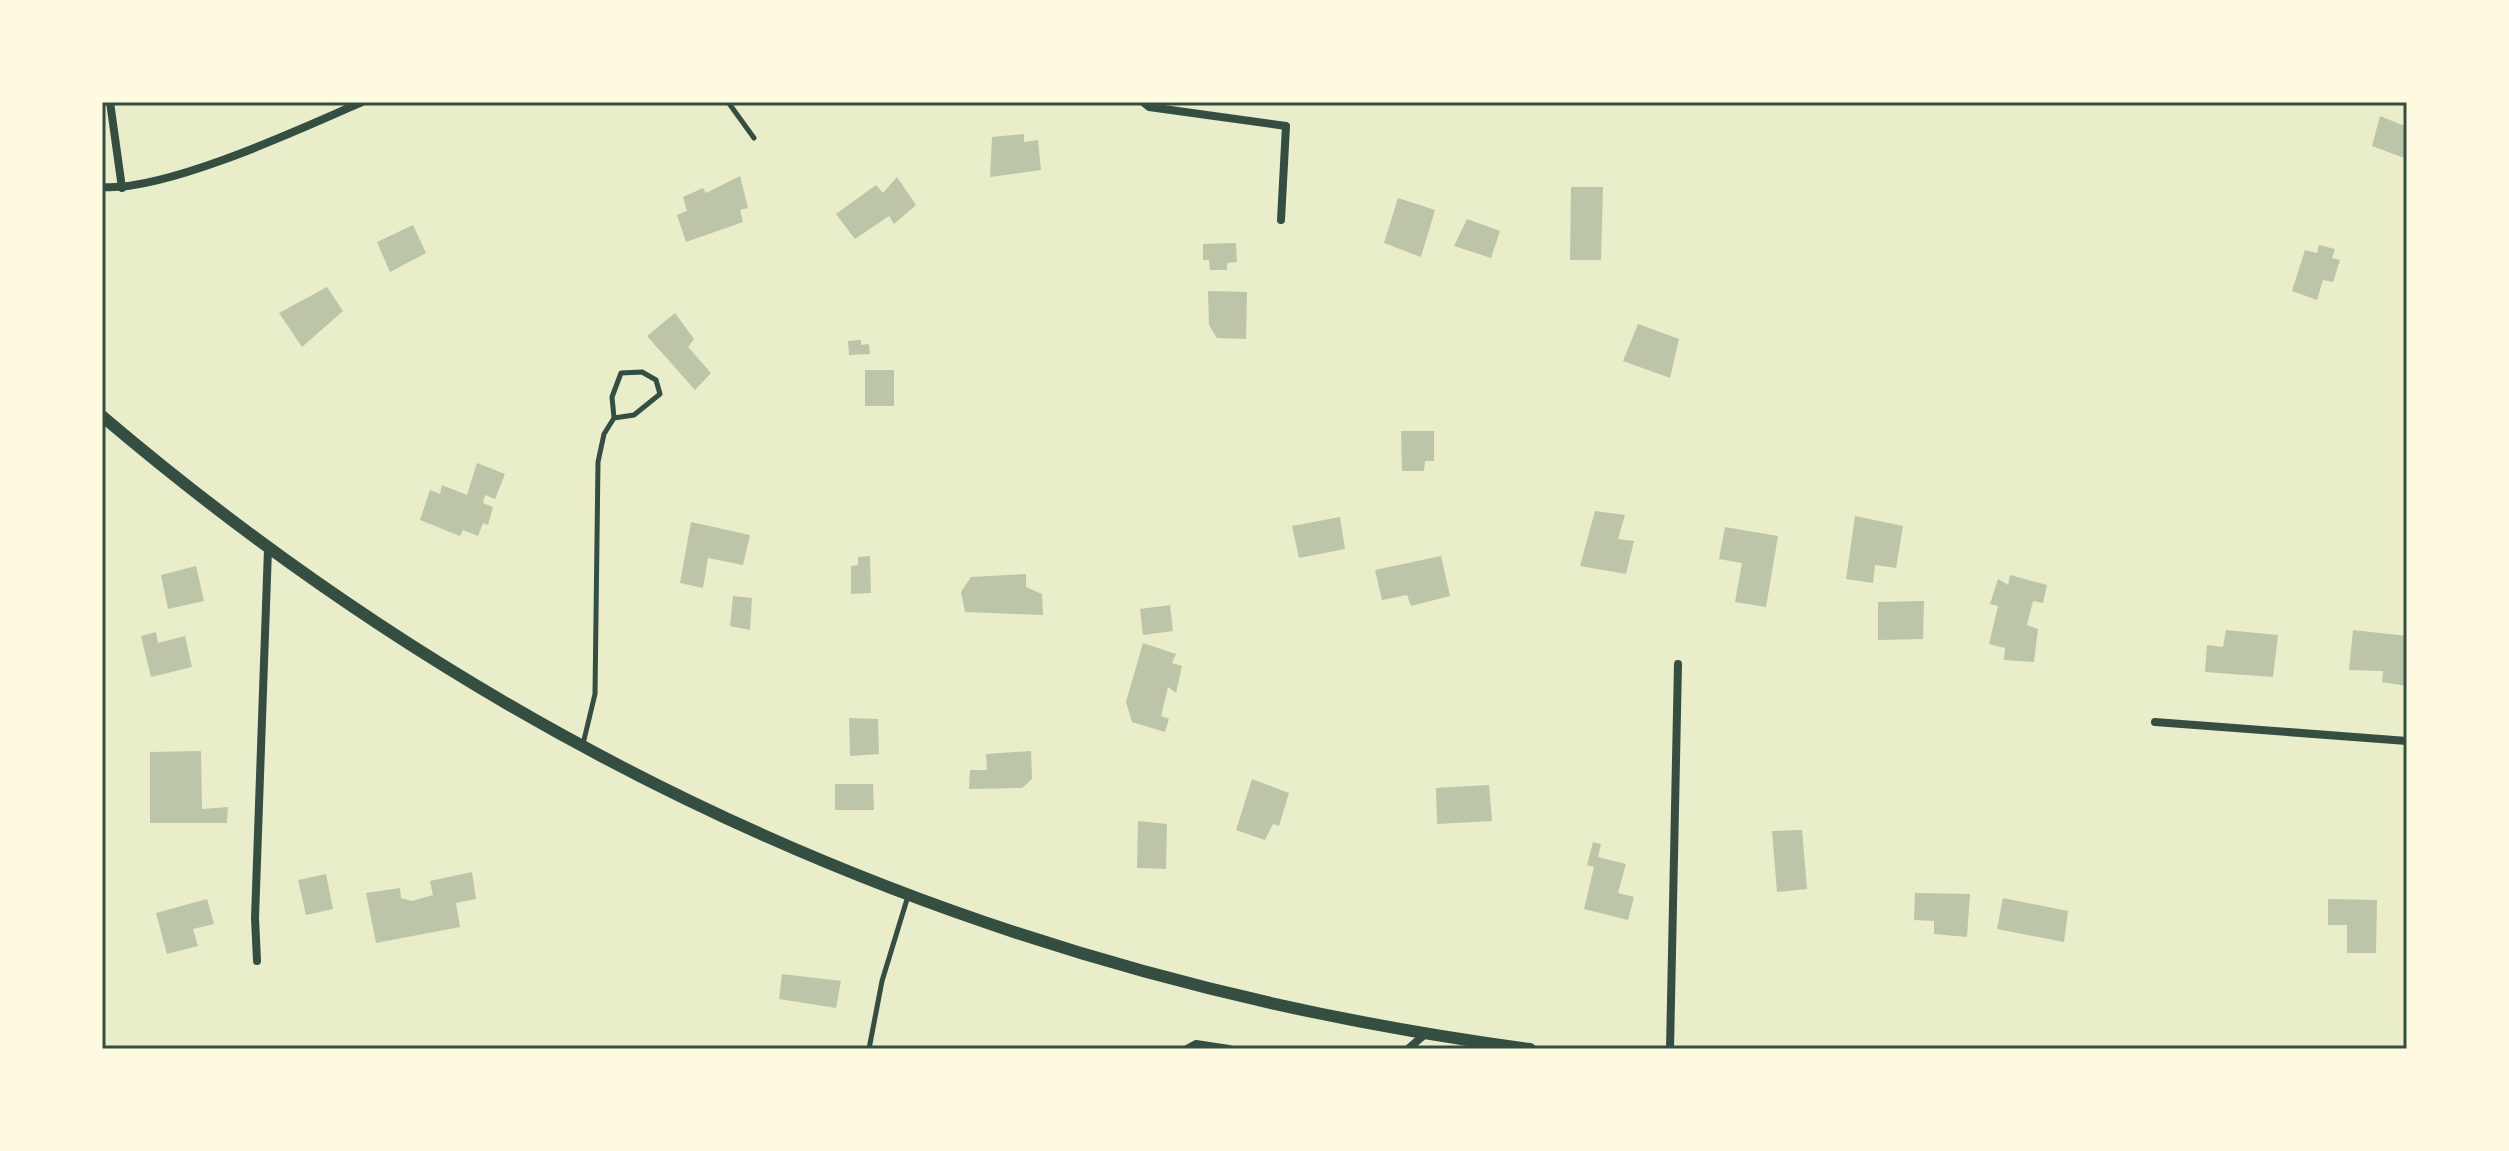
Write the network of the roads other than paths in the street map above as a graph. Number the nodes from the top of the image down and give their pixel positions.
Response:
1 (110, 102) edge
2 (362, 102) edge
3 (728, 102) edge
4 (1143, 102) edge
5 (754, 138) dead end
6 (102, 187) edge
7 (122, 188) junction
8 (1281, 220) dead end
9 (102, 416) edge
10 (614, 418) junction
11 (268, 549) junction
12 (1678, 664) dead end
13 (2155, 722) dead end
14 (2407, 741) edge
15 (582, 748) junction
16 (908, 896) junction
17 (257, 961) dead end
18 (1424, 1035) junction
19 (869, 1049) edge
20 (1187, 1049) edge
21 (1229, 1049) edge
22 (1408, 1049) edge
23 (1530, 1049) edge
24 (1670, 1049) edge

1 - 7 street
2 - 7 street
3 - 5 lane
4 - 8 street
6 - 7 street
9 - 11 street
10 - 10 lane
10 - 15 lane
11 - 15 street
11 - 17 street
12 - 24 street
13 - 14 street
15 - 16 street
16 - 18 street
16 - 19 lane
18 - 22 street
18 - 23 street
20 - 21 street

